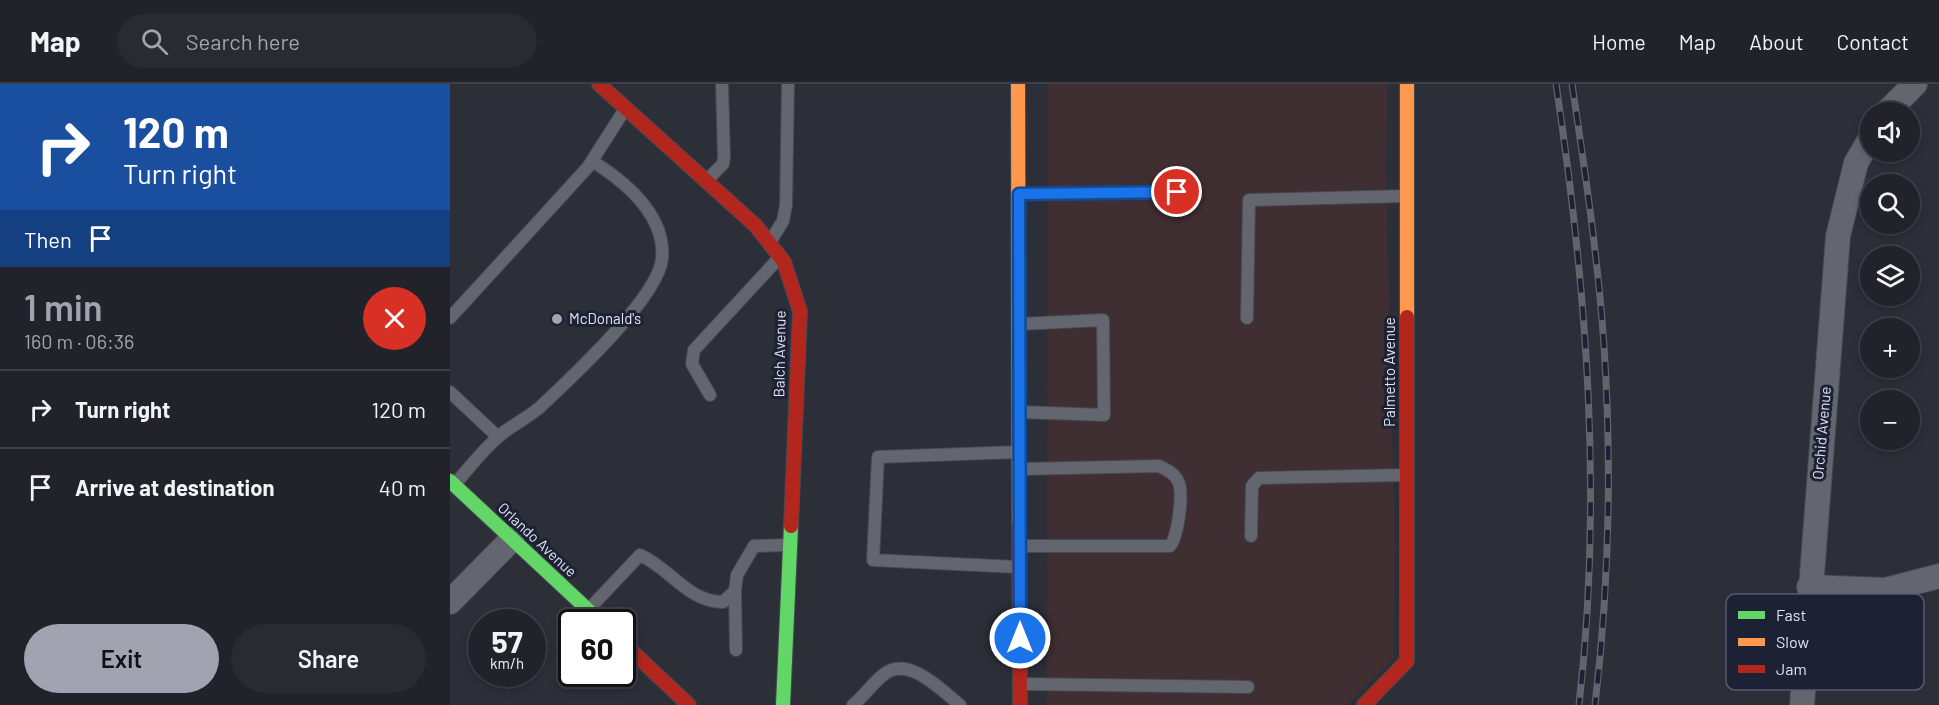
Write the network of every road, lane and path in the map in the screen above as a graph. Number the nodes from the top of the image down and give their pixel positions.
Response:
1 (599, 84) edge
2 (626, 84) edge
3 (722, 84) edge
4 (788, 84) edge
5 (1018, 84) edge
6 (1407, 84) edge
7 (1915, 84) edge
8 (1897, 102) edge
9 (626, 108) junction
10 (1860, 156) edge
11 (592, 161) junction
12 (706, 181) junction
13 (1177, 192) dead end
14 (1019, 194) junction
15 (1407, 196) junction
16 (770, 243) junction
17 (780, 257) junction
18 (450, 318) edge
19 (1247, 318) dead end
20 (1019, 324) junction
21 (450, 392) edge
22 (710, 395) dead end
23 (1020, 412) junction
24 (498, 436) junction
25 (1020, 452) junction
26 (1020, 470) junction
27 (1407, 475) junction
28 (452, 483) edge
29 (1251, 536) dead end
30 (512, 539) junction
31 (790, 545) junction
32 (1020, 546) junction
33 (1020, 568) junction
34 (1939, 576) edge
35 (1809, 587) junction
36 (735, 591) junction
37 (1809, 594) edge
38 (450, 602) edge
39 (587, 609) edge
40 (589, 609) edge
41 (736, 650) dead end
42 (636, 655) edge
43 (1020, 684) junction
44 (1248, 687) dead end
45 (1803, 690) edge
46 (689, 705) edge
47 (783, 705) edge
48 (853, 705) edge
49 (960, 705) edge
50 (1020, 705) edge
51 (1364, 705) edge
52 (1802, 705) edge

1 - 9 street, Balch Avenue
2 - 9 street
3 - 12 lane
4 - 16 lane
5 - 14 street
6 - 15 street, Palmetto Avenue
7 - 8 street
9 - 11 lane
9 - 12 street, Balch Avenue
10 - 35 street, Orchid Avenue
11 - 18 lane
11 - 24 lane
12 - 16 street, Balch Avenue
13 - 14 lane
14 - 20 street
15 - 19 lane
15 - 27 street, Palmetto Avenue
16 - 17 street, Balch Avenue
17 - 22 lane
17 - 31 street, Balch Avenue
20 - 23 street
20 - 23 lane
21 - 24 lane
23 - 25 street
24 - 28 lane
25 - 26 street
25 - 33 lane
26 - 32 street
26 - 32 lane
27 - 29 lane
27 - 51 street, Palmetto Avenue
28 - 30 street, Orlando Avenue
30 - 38 street
30 - 39 street, Orlando Avenue
31 - 36 lane
31 - 47 street, Balch Avenue
32 - 33 street
33 - 43 street
34 - 35 street
35 - 37 street, Orchid Avenue
36 - 40 lane
36 - 41 lane
42 - 46 street
43 - 44 lane
43 - 50 street
45 - 52 street, Orchid Avenue
48 - 49 lane

